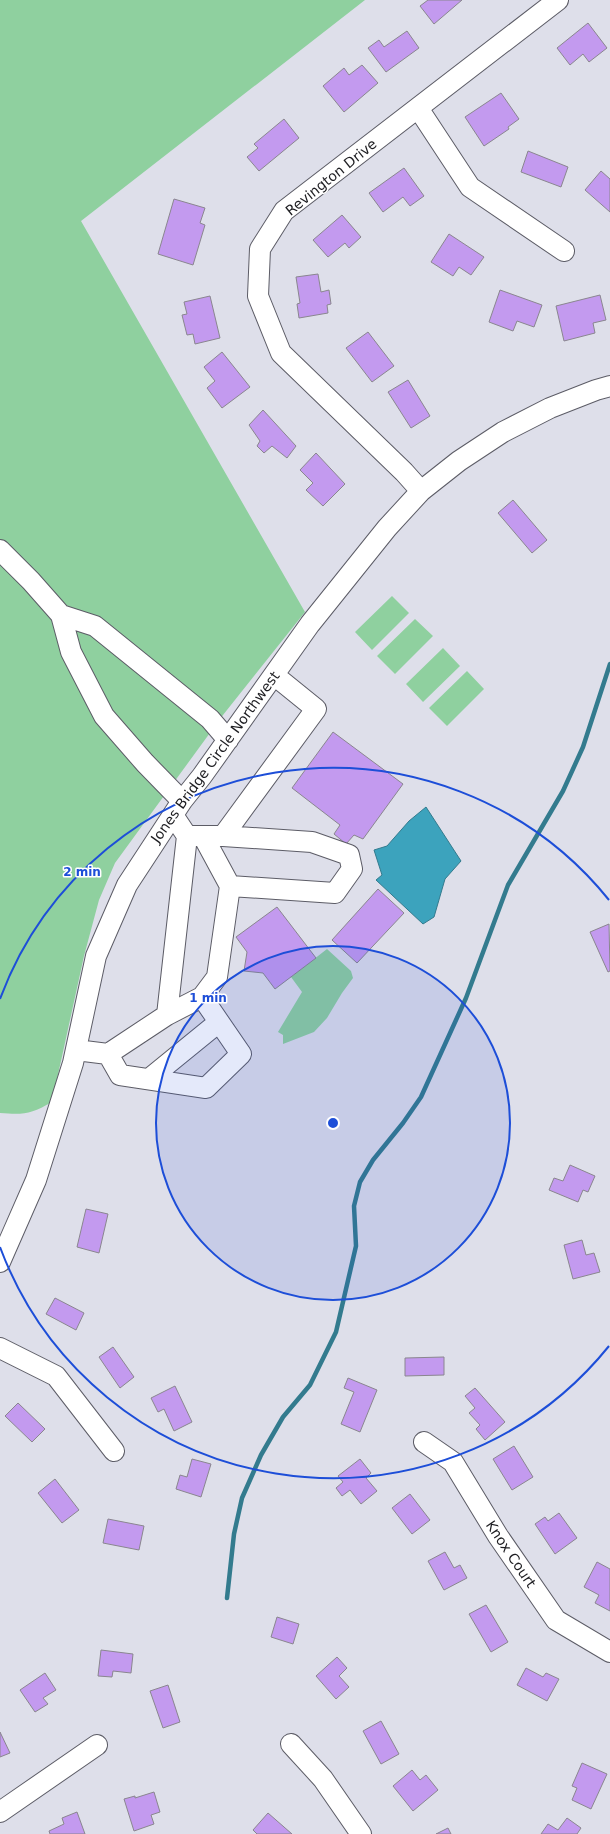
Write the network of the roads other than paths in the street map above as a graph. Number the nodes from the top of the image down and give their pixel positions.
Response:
1 (558, 0) edge
2 (418, 108) junction
3 (564, 251) dead end
4 (610, 386) edge
5 (421, 491) junction
6 (0, 550) edge
7 (61, 615) junction
8 (274, 676) junction
9 (228, 740) junction
10 (177, 808) junction
11 (195, 836) junction
12 (223, 836) junction
13 (230, 886) junction
14 (202, 997) junction
15 (166, 1015) junction
16 (219, 1022) junction
17 (76, 1050) junction
18 (108, 1054) junction
19 (149, 1079) junction
20 (0, 1262) edge
21 (0, 1348) edge
22 (424, 1442) dead end
23 (114, 1451) dead end
24 (610, 1652) edge
25 (291, 1744) dead end
26 (97, 1745) dead end
27 (0, 1812) edge
28 (361, 1834) edge

1 - 2 street, Revington Drive
2 - 3 street
2 - 5 street, Revington Drive
4 - 5 street, Jones Bridge Circle Northwest
5 - 8 street, Jones Bridge Circle Northwest
6 - 7 street
7 - 9 street
7 - 10 street
8 - 9 street, Jones Bridge Circle Northwest
8 - 12 street
9 - 10 street, Jones Bridge Circle Northwest
10 - 11 street
10 - 17 street, Jones Bridge Circle Northwest
11 - 12 street
11 - 13 street
11 - 15 street
12 - 13 street
13 - 14 street
14 - 15 street
14 - 16 street
15 - 18 street
16 - 19 street
16 - 19 street
17 - 18 street
17 - 20 street, Jones Bridge Circle Northwest
18 - 19 street
21 - 23 street
22 - 24 street, Knox Court
25 - 28 street
26 - 27 street

